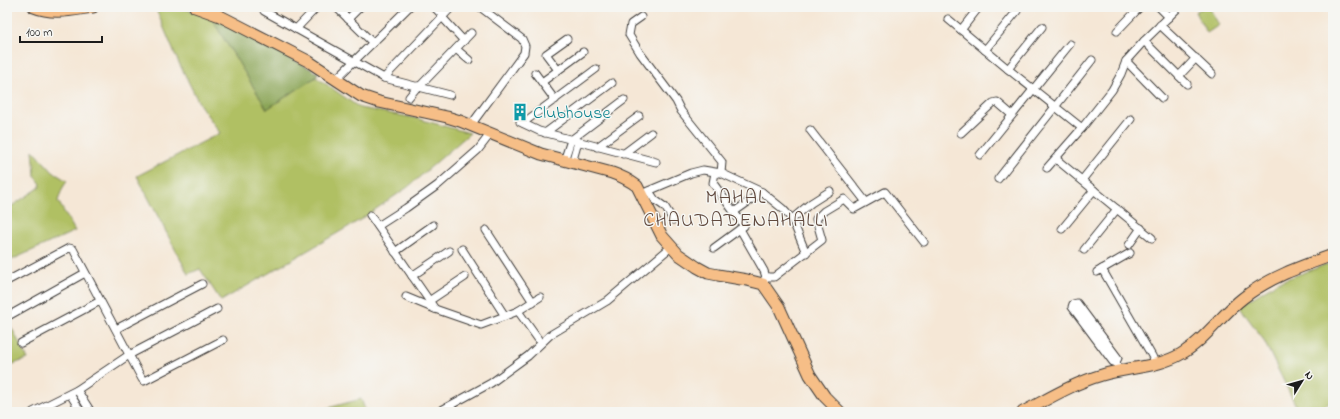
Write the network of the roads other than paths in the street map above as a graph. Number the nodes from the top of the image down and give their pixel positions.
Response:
1 (34, 7) edge
2 (93, 7) edge
3 (196, 7) edge
4 (317, 7) edge
5 (336, 7) edge
6 (360, 7) edge
7 (409, 7) edge
8 (434, 7) edge
9 (480, 7) edge
10 (979, 7) edge
11 (1140, 7) edge
12 (1159, 7) edge
13 (1179, 7) edge
14 (449, 10) dead end
15 (264, 11) dead end
16 (1017, 11) dead end
17 (443, 17) junction
18 (641, 17) dead end
19 (1169, 17) junction
20 (348, 19) junction
21 (948, 20) dead end
22 (1160, 25) junction
23 (1042, 28) dead end
24 (296, 29) junction
25 (961, 30) junction
26 (1116, 31) dead end
27 (471, 33) dead end
28 (567, 39) dead end
29 (464, 41) junction
30 (1144, 42) junction
31 (373, 43) junction
32 (1070, 44) dead end
33 (456, 49) junction
34 (985, 50) junction
35 (583, 52) dead end
36 (1196, 58) junction
37 (469, 60) dead end
38 (1092, 60) dead end
39 (354, 61) junction
40 (1126, 61) junction
41 (596, 69) dead end
42 (1008, 69) junction
43 (558, 70) junction
44 (535, 73) dead end
45 (1212, 74) dead end
46 (1179, 76) junction
47 (384, 78) junction
48 (335, 80) junction
49 (542, 82) junction
50 (612, 83) dead end
51 (1187, 84) dead end
52 (419, 86) junction
53 (1034, 90) junction
54 (450, 95) dead end
55 (409, 97) dead end
56 (1162, 98) dead end
57 (555, 100) junction
58 (624, 100) dead end
59 (1056, 107) junction
60 (639, 116) dead end
61 (1012, 116) junction
62 (1131, 119) dead end
63 (471, 125) junction
64 (1082, 128) junction
65 (810, 130) dead end
66 (491, 133) junction
67 (545, 133) junction
68 (651, 133) dead end
69 (961, 133) dead end
70 (575, 141) junction
71 (597, 147) junction
72 (623, 154) junction
73 (980, 155) dead end
74 (1056, 159) junction
75 (568, 162) junction
76 (656, 162) dead end
77 (1047, 168) dead end
78 (718, 173) junction
79 (998, 179) dead end
80 (1082, 180) junction
81 (1094, 190) junction
82 (830, 191) dead end
83 (645, 192) junction
84 (762, 192) junction
85 (866, 202) junction
86 (1117, 209) junction
87 (734, 212) junction
88 (370, 215) dead end
89 (792, 219) junction
90 (673, 220) dead end
91 (378, 226) junction
92 (433, 226) dead end
93 (1141, 228) junction
94 (740, 229) junction
95 (1062, 229) dead end
96 (486, 230) dead end
97 (1152, 238) dead end
98 (924, 242) dead end
99 (671, 247) junction
100 (714, 248) dead end
101 (462, 249) dead end
102 (1084, 250) dead end
103 (449, 251) dead end
104 (395, 252) junction
105 (806, 253) junction
106 (1333, 255) edge
107 (85, 273) junction
108 (412, 276) junction
109 (465, 277) dead end
110 (7, 281) edge
111 (764, 281) junction
112 (202, 284) dead end
113 (540, 297) dead end
114 (406, 298) dead end
115 (100, 301) junction
116 (429, 301) junction
117 (533, 302) junction
118 (217, 309) dead end
119 (435, 309) junction
120 (518, 311) junction
121 (10, 315) dead end
122 (505, 316) junction
123 (116, 329) junction
124 (538, 339) dead end
125 (223, 340) dead end
126 (21, 343) dead end
127 (129, 355) junction
128 (1155, 364) junction
129 (1118, 366) junction
130 (77, 390) junction
131 (70, 394) junction
132 (1035, 409) edge
133 (838, 411) edge
134 (33, 412) edge
135 (81, 412) edge
136 (91, 412) edge
137 (438, 412) edge
138 (1022, 412) edge

1 - 2 highway
3 - 48 highway
4 - 24 street
5 - 20 street
6 - 20 street
7 - 31 street
8 - 17 street
9 - 63 street
10 - 25 street
11 - 26 street
12 - 19 street
13 - 19 street
14 - 17 street
15 - 24 street
16 - 34 street
17 - 29 street
17 - 47 street
18 - 78 street
19 - 22 street
20 - 31 street
21 - 25 street
22 - 30 street
22 - 36 street
23 - 42 street
24 - 39 street
25 - 34 street
27 - 29 street
28 - 43 street
29 - 33 street
30 - 40 street
30 - 46 street
31 - 39 street
32 - 53 street
33 - 37 street
33 - 52 street
34 - 42 street
35 - 43 street
36 - 45 street
36 - 46 street
38 - 59 street
39 - 47 street
39 - 48 street
40 - 56 street
40 - 64 street
41 - 57 street
42 - 53 street
43 - 49 street
44 - 49 street
46 - 51 street
47 - 52 street
48 - 63 highway
49 - 57 street
50 - 67 street
52 - 54 street
52 - 55 street
53 - 59 street
53 - 61 street
57 - 67 street
58 - 70 street
59 - 64 street
59 - 79 street
60 - 71 street
61 - 69 street
61 - 73 street
62 - 80 street
63 - 66 highway
64 - 74 street
65 - 85 street
66 - 75 highway
66 - 91 street
67 - 70 street
68 - 72 street
70 - 71 street
70 - 75 street
71 - 72 street
72 - 76 street
74 - 77 street
74 - 80 street
75 - 83 highway
78 - 83 street
78 - 84 street
78 - 87 street
80 - 81 street
81 - 86 street
81 - 95 street
82 - 89 street
83 - 90 street
83 - 99 highway
84 - 87 street
84 - 89 street
85 - 98 street
85 - 105 street
86 - 93 street
86 - 102 street
87 - 94 street
88 - 91 street
89 - 105 street
91 - 104 street
92 - 104 street
93 - 97 street
93 - 128 street
94 - 100 street
94 - 111 street
96 - 117 street
99 - 111 highway
99 - 137 street
101 - 122 street
103 - 108 street
104 - 108 street
105 - 111 street
106 - 128 highway
107 - 110 street
107 - 115 street
107 - 121 street
108 - 116 street
109 - 116 street
111 - 133 highway
112 - 123 street
113 - 117 street
114 - 119 street
115 - 123 street
115 - 126 street
116 - 119 street
117 - 120 street
118 - 127 street
119 - 122 street
120 - 122 street
120 - 124 street
123 - 127 street
125 - 127 street
127 - 130 street
128 - 129 highway
129 - 129 street
129 - 132 highway
130 - 131 street
130 - 136 street
131 - 134 street
131 - 135 street
132 - 138 highway

